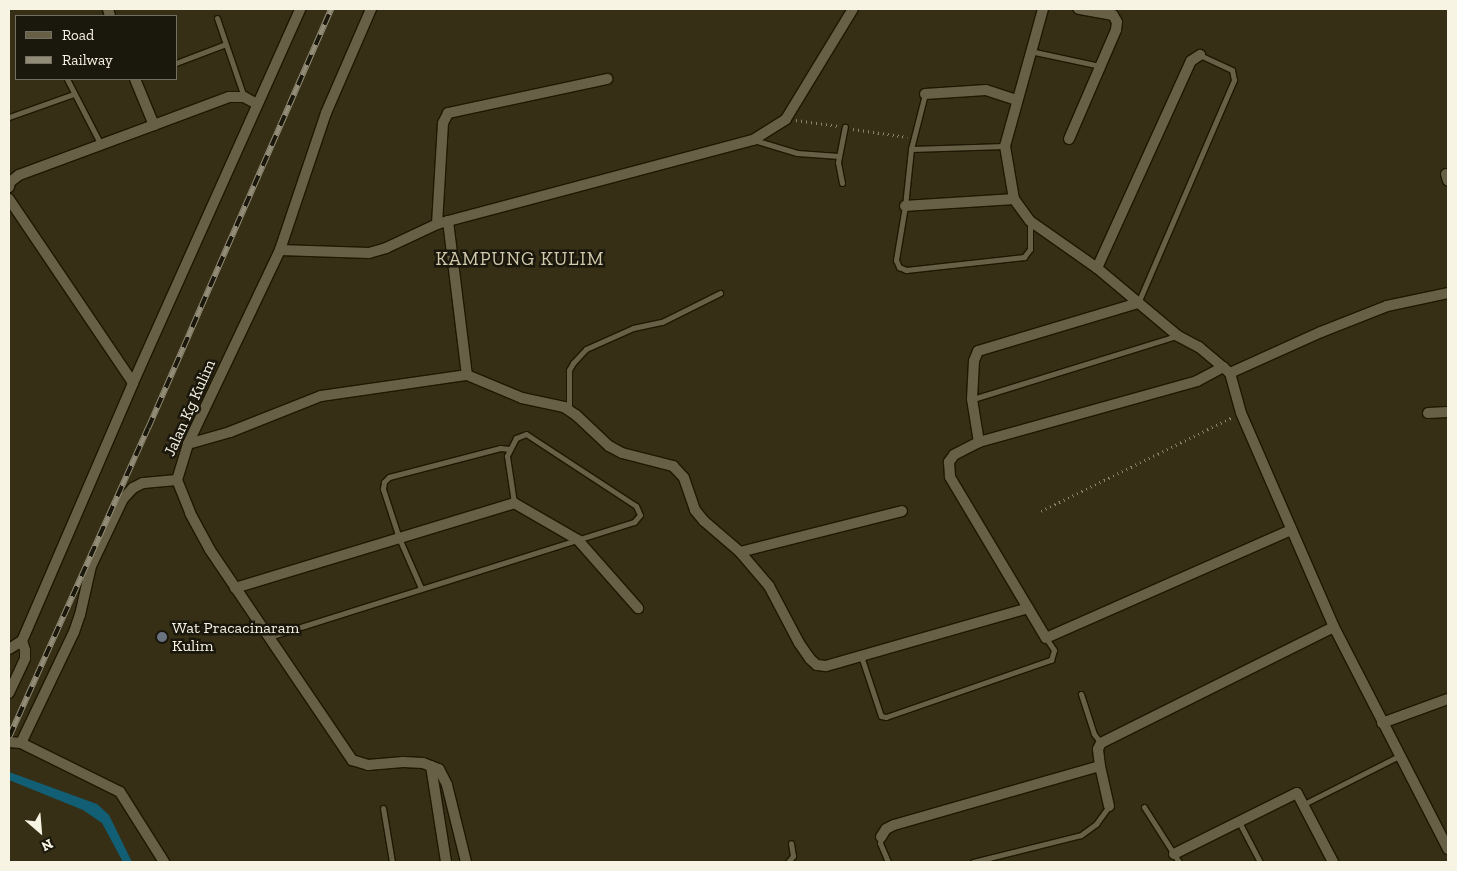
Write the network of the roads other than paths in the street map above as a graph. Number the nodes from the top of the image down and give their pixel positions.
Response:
1 (300, 9) edge
2 (371, 9) edge
3 (853, 9) edge
4 (1043, 9) edge
5 (1079, 9) edge
6 (217, 18) dead end
7 (226, 44) junction
8 (1030, 51) junction
9 (1200, 56) joint
10 (178, 62) edge
11 (1100, 66) junction
12 (607, 79) dead end
13 (67, 80) edge
14 (135, 80) edge
15 (74, 94) junction
16 (925, 94) joint
17 (244, 97) junction
18 (1016, 100) junction
19 (257, 104) junction
20 (9, 117) edge
21 (154, 125) junction
22 (845, 128) dead end
23 (1069, 139) dead end
24 (753, 140) junction
25 (101, 145) junction
26 (1005, 146) junction
27 (911, 149) junction
28 (839, 156) junction
29 (9, 183) edge
30 (842, 183) dead end
31 (9, 199) edge
32 (1014, 199) junction
33 (906, 206) junction
34 (448, 221) junction
35 (1030, 221) junction
36 (436, 224) junction
37 (280, 250) junction
38 (1098, 268) junction
39 (720, 293) dead end
40 (1448, 293) edge
41 (1138, 303) junction
42 (1178, 336) junction
43 (1226, 370) junction
44 (467, 375) junction
45 (133, 383) junction
46 (972, 399) junction
47 (570, 411) junction
48 (1448, 412) edge
49 (1428, 413) dead end
50 (978, 442) junction
51 (188, 444) junction
52 (510, 449) junction
53 (176, 480) junction
54 (514, 502) junction
55 (902, 511) dead end
56 (1291, 530) junction
57 (399, 538) junction
58 (578, 540) junction
59 (740, 552) junction
60 (235, 588) junction
61 (421, 588) junction
62 (638, 608) dead end
63 (1028, 608) junction
64 (1334, 627) junction
65 (268, 637) junction
66 (1046, 638) junction
67 (22, 641) junction
68 (9, 649) edge
69 (861, 656) junction
70 (9, 693) edge
71 (1081, 694) dead end
72 (1448, 699) edge
73 (1382, 723) junction
74 (9, 742) edge
75 (21, 743) junction
76 (1101, 743) junction
77 (1400, 756) junction
78 (430, 766) junction
79 (1100, 766) junction
80 (1304, 804) junction
81 (1109, 806) joint
82 (1144, 807) dead end
83 (383, 808) dead end
84 (1239, 822) junction
85 (881, 838) joint
86 (791, 844) dead end
87 (1448, 849) edge
88 (1176, 858) edge
89 (164, 862) edge
90 (392, 862) edge
91 (446, 862) edge
92 (466, 862) edge
93 (788, 862) edge
94 (888, 862) edge
95 (973, 862) edge
96 (1260, 862) edge
97 (1334, 862) edge

1 - 19 street
2 - 37 street, Jalan Kg Kulim
3 - 24 street
4 - 8 street
5 - 11 street
6 - 7 lane
7 - 10 lane
7 - 17 lane
8 - 11 lane
8 - 18 street
9 - 38 street
9 - 41 lane
11 - 23 street
12 - 36 street
13 - 15 lane
14 - 21 street
15 - 20 lane
15 - 25 lane
16 - 18 street
16 - 27 lane
17 - 19 street
17 - 21 street
18 - 26 street
19 - 45 street
21 - 25 street
22 - 28 lane
24 - 28 lane
24 - 34 street
25 - 29 street
26 - 27 lane
26 - 32 street
27 - 33 lane
28 - 30 lane
31 - 45 street
32 - 33 street
32 - 35 street
33 - 35 lane
34 - 36 street
34 - 44 street
35 - 38 street
36 - 37 street
37 - 51 street, Jalan Kg Kulim
38 - 41 street
39 - 47 lane
40 - 43 street
41 - 42 street
41 - 46 street
42 - 43 street
42 - 46 lane
43 - 50 street
43 - 56 street
44 - 47 street
44 - 51 street
45 - 67 street
46 - 50 street
47 - 59 street
48 - 49 street
50 - 63 street
51 - 53 street, Jalan Kg Kulim
52 - 54 lane
52 - 57 lane
52 - 58 lane
53 - 60 street, Jalan Kg Kulim
53 - 75 street
54 - 57 street
54 - 58 street
55 - 59 street
56 - 64 street
56 - 66 street
57 - 60 street
57 - 61 lane
58 - 61 lane
58 - 62 street
59 - 69 street
60 - 65 street, Jalan Kg Kulim
61 - 65 lane
63 - 66 street
63 - 69 street
64 - 73 street
64 - 76 street
65 - 78 street, Jalan Kg Kulim
66 - 69 lane
67 - 68 street
67 - 70 street
71 - 76 lane
72 - 73 street
73 - 77 street
74 - 75 street
75 - 89 street
76 - 79 street
77 - 80 lane
77 - 87 street
78 - 91 street
78 - 92 street
79 - 81 street
79 - 85 street
80 - 84 street
80 - 97 street
81 - 95 lane
82 - 88 lane
83 - 90 lane
84 - 88 street
84 - 96 lane
85 - 94 lane
86 - 93 lane

